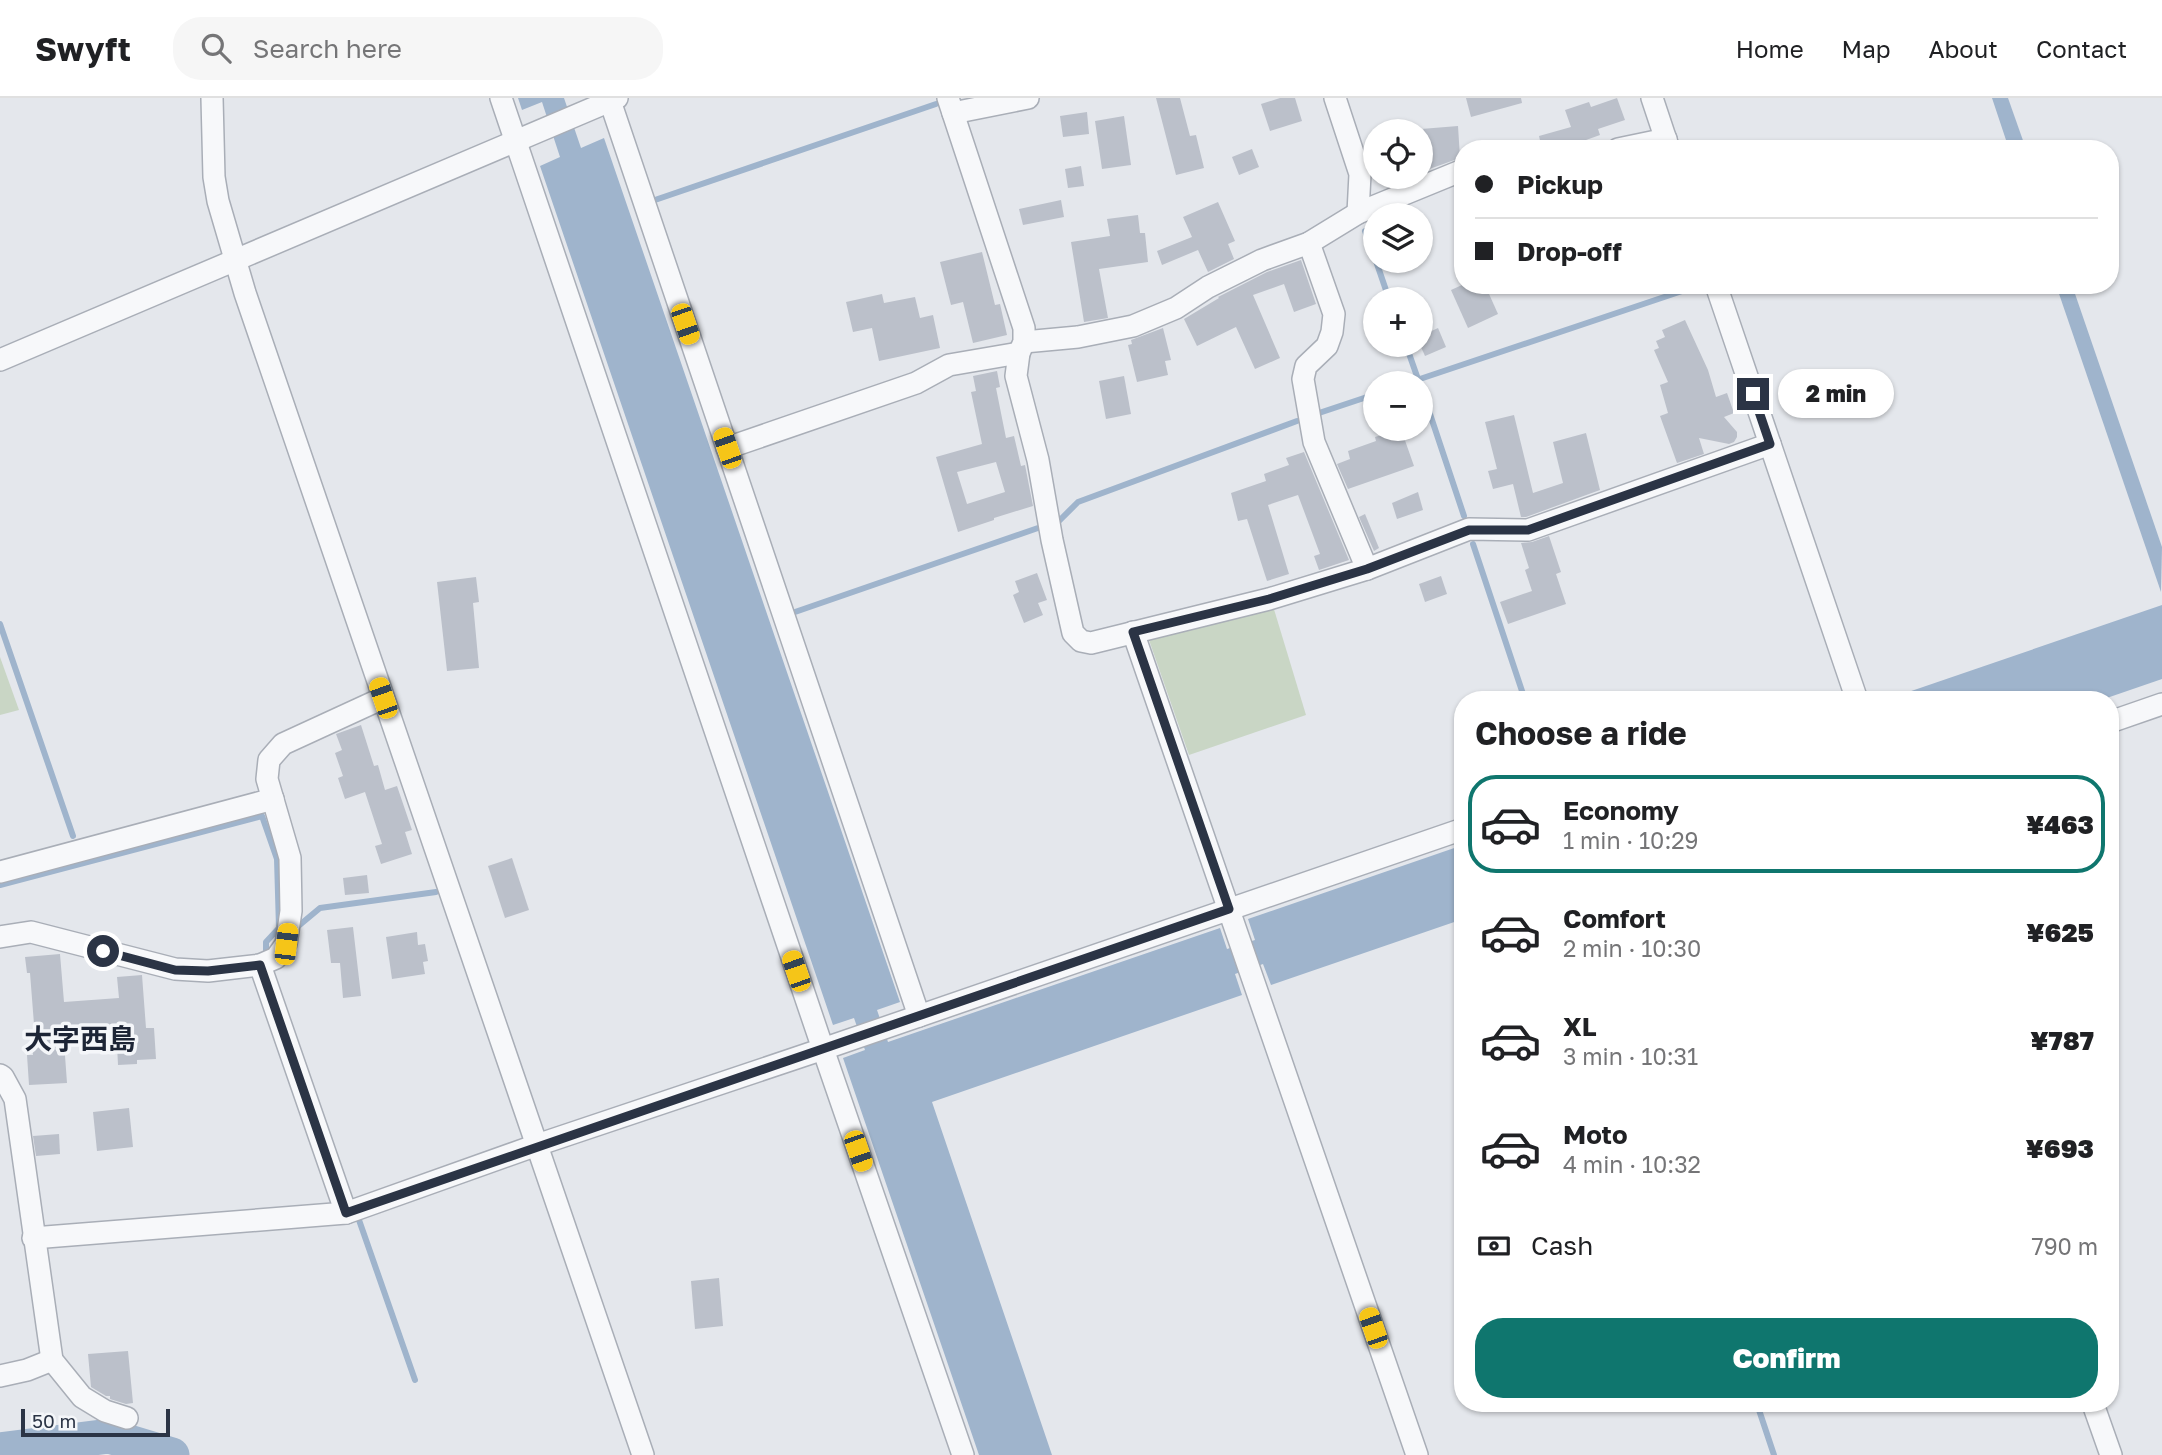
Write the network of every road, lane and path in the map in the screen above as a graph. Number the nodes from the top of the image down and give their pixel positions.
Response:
1 (212, 98) edge
2 (500, 98) edge
3 (1028, 98) edge
4 (1335, 98) edge
5 (1653, 98) edge
6 (612, 99) edge
7 (951, 105) edge
8 (1666, 140) edge
9 (515, 141) junction
10 (1454, 174) edge
11 (1358, 213) junction
12 (1309, 243) junction
13 (236, 261) junction
14 (1719, 294) edge
15 (1022, 347) junction
16 (0, 360) edge
17 (1770, 444) junction
18 (727, 448) junction
19 (1367, 569) junction
20 (1133, 632) junction
21 (1850, 691) edge
22 (383, 698) junction
23 (2162, 704) edge
24 (2119, 719) edge
25 (273, 799) junction
26 (1454, 832) edge
27 (0, 873) edge
28 (1229, 909) junction
29 (0, 937) edge
30 (260, 965) junction
31 (919, 1016) junction
32 (823, 1049) junction
33 (0, 1075) edge
34 (537, 1145) junction
35 (346, 1213) junction
36 (33, 1238) junction
37 (52, 1360) junction
38 (0, 1376) edge
39 (2097, 1412) edge
40 (127, 1418) dead end
41 (643, 1455) edge
42 (963, 1455) edge
43 (1417, 1455) edge
44 (2111, 1455) edge

1 - 13 street
2 - 9 street
3 - 7 street
4 - 11 street
5 - 8 street
6 - 9 street
6 - 18 street
7 - 15 street
9 - 13 street
9 - 32 street
10 - 11 street
11 - 12 street
12 - 15 street
12 - 19 street
13 - 16 street
13 - 22 street
14 - 17 street
15 - 18 street
15 - 20 street
17 - 19 street
17 - 21 street
18 - 31 street
19 - 20 street
20 - 28 street
22 - 25 street
22 - 34 street
23 - 24 street
25 - 27 street
25 - 30 street
26 - 28 street
28 - 31 street
28 - 43 street
29 - 30 street
30 - 35 street
31 - 32 street
32 - 34 street
32 - 42 street
33 - 36 street
34 - 35 street
34 - 41 street
35 - 36 street
36 - 37 street
37 - 38 street
37 - 40 street
39 - 44 street

